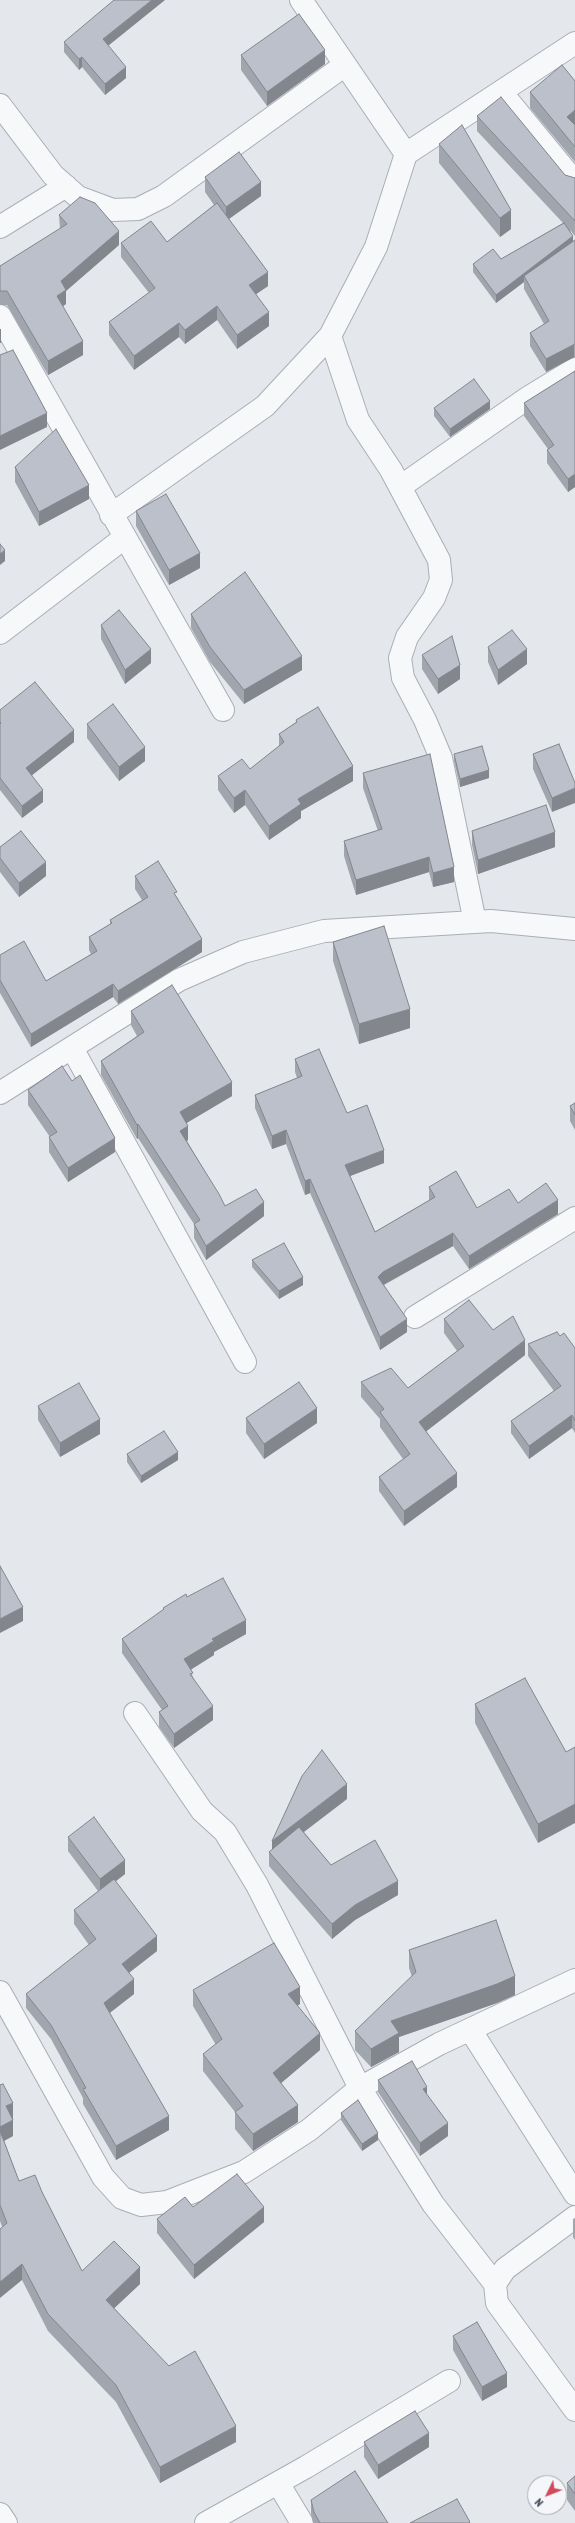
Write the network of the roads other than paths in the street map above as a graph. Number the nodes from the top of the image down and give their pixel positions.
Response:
1 (301, 0) edge
2 (575, 43) edge
3 (346, 65) junction
4 (501, 92) junction
5 (0, 105) edge
6 (406, 154) junction
7 (575, 182) edge
8 (66, 186) junction
9 (0, 226) edge
10 (0, 316) edge
11 (330, 336) junction
12 (9, 353) edge
13 (575, 369) edge
14 (400, 487) junction
15 (111, 515) junction
16 (124, 538) junction
17 (0, 633) edge
18 (223, 710) dead end
19 (475, 922) junction
20 (575, 929) edge
21 (72, 1048) junction
22 (0, 1093) edge
23 (575, 1218) edge
24 (415, 1317) dead end
25 (245, 1362) dead end
26 (135, 1713) dead end
27 (575, 1980) edge
28 (0, 1992) edge
29 (470, 2031) junction
30 (360, 2088) junction
31 (575, 2194) edge
32 (575, 2217) edge
33 (495, 2284) junction
34 (449, 2381) dead end
35 (575, 2410) edge
36 (278, 2483) junction
37 (0, 2514) edge
38 (6, 2523) edge
39 (206, 2523) edge
40 (302, 2523) edge

1 - 3 street
2 - 4 street
3 - 6 street
3 - 8 street
4 - 6 street
4 - 7 street
5 - 8 street
6 - 11 street
8 - 9 street
10 - 12 street
11 - 14 street
11 - 15 street
12 - 15 street
13 - 14 street
14 - 19 street
15 - 16 street
16 - 17 street
16 - 18 street
19 - 20 street
19 - 21 street
21 - 22 street
21 - 25 street
23 - 24 street
26 - 30 street
27 - 29 street
28 - 30 street
29 - 30 street
29 - 31 street
30 - 33 street
32 - 33 street
33 - 35 street
34 - 36 street
36 - 39 street
36 - 40 street
37 - 38 street

